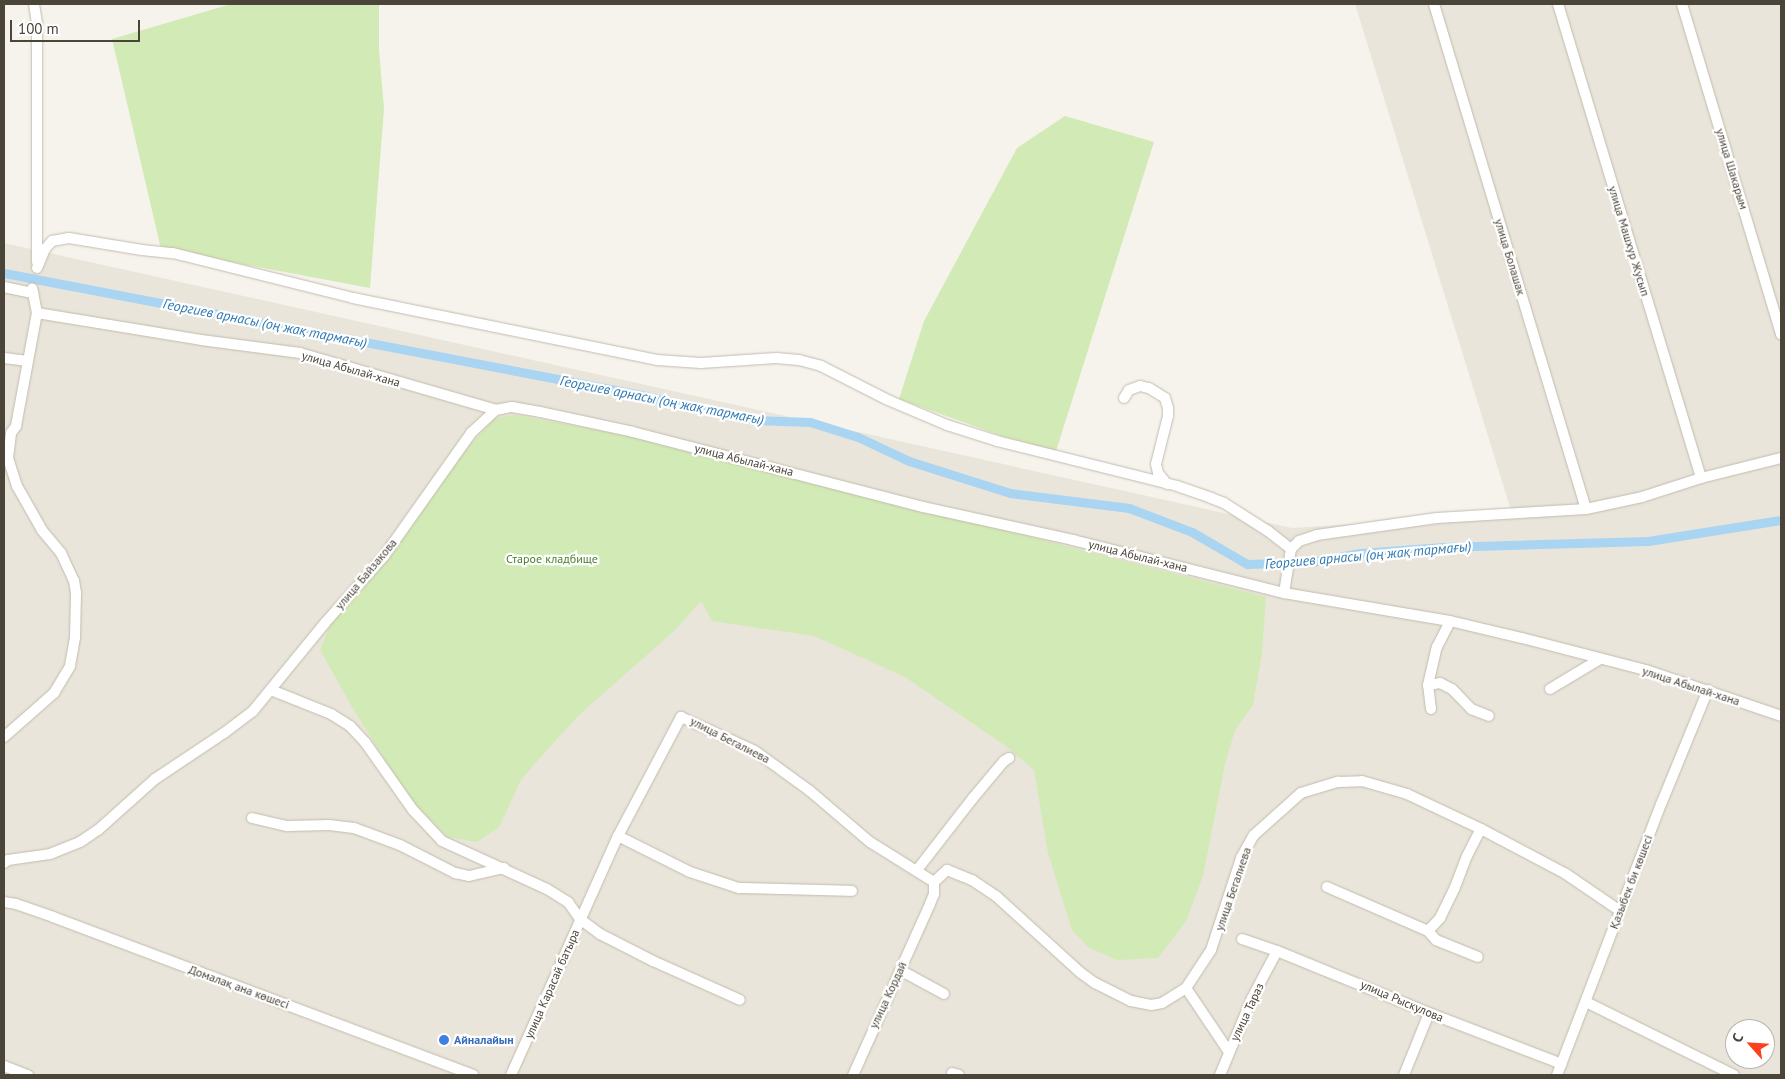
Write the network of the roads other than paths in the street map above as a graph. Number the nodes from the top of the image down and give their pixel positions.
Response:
1 (34, 4) edge
2 (1558, 4) edge
3 (1682, 4) edge
4 (1437, 5) edge
5 (4, 288) edge
6 (37, 313) junction
7 (1781, 335) edge
8 (4, 358) edge
9 (28, 361) junction
10 (1124, 398) dead end
11 (496, 410) junction
12 (8, 433) edge
13 (1781, 458) edge
14 (1701, 478) junction
15 (1167, 484) junction
16 (1586, 509) junction
17 (1290, 558) junction
18 (1284, 593) junction
19 (1450, 621) junction
20 (1600, 659) junction
21 (1428, 685) junction
22 (1550, 689) dead end
23 (271, 690) junction
24 (1708, 690) junction
25 (1431, 709) dead end
26 (1489, 716) dead end
27 (1781, 716) edge
28 (4, 737) edge
29 (1009, 758) dead end
30 (252, 818) dead end
31 (1482, 829) junction
32 (618, 836) junction
33 (4, 864) edge
34 (504, 868) junction
35 (917, 870) junction
36 (935, 884) junction
37 (1327, 887) dead end
38 (852, 892) dead end
39 (4, 902) edge
40 (1620, 911) junction
41 (580, 920) junction
42 (1428, 931) junction
43 (1242, 939) dead end
44 (1277, 951) junction
45 (1478, 957) dead end
46 (900, 970) junction
47 (1186, 988) junction
48 (944, 994) dead end
49 (740, 1000) dead end
50 (1586, 1002) junction
51 (1430, 1013) junction
52 (1229, 1052) junction
53 (1562, 1064) junction
54 (4, 1066) edge
55 (28, 1075) edge
56 (472, 1075) edge
57 (512, 1075) edge
58 (853, 1075) edge
59 (1220, 1075) edge
60 (1404, 1075) edge
61 (1557, 1075) edge
62 (1734, 1075) edge

1 - 15 street
2 - 14 street, улица Машхур Жусып
3 - 7 street, улица Шакарым
4 - 16 street, улица Болашак
5 - 6 street
6 - 9 street
6 - 11 street, улица Абылай-хана
8 - 9 street
9 - 12 street
10 - 15 street
11 - 18 street, улица Абылай-хана
11 - 23 street, улица Байзакова
12 - 28 street
13 - 14 street
14 - 16 street
15 - 17 street
16 - 17 street
17 - 18 street
18 - 19 street, улица Абылай-хана
19 - 20 street, улица Абылай-хана
19 - 21 street
20 - 22 street
20 - 24 street, улица Абылай-хана
21 - 25 street
21 - 26 street
23 - 33 street, улица Байзакова
23 - 34 street
24 - 27 street, улица Абылай-хана
24 - 40 street, Қазыбек би көшесі
29 - 35 street
30 - 34 street
31 - 40 street, улица Бегалиева
31 - 42 street
31 - 47 street, улица Бегалиева
32 - 35 street, улица Бегалиева
32 - 38 street
32 - 41 street, улица Бегалиева
34 - 41 street
35 - 36 street, улица Бегалиева
36 - 46 street, улица Кордай
36 - 47 street, улица Бегалиева
37 - 42 street
39 - 56 street, Домалақ ана көшесі
40 - 50 street, Қазыбек би көшесі
41 - 49 street
41 - 57 street, улица Карасай батыра
42 - 45 street
43 - 44 street, улица Рыскулова
44 - 51 street, улица Рыскулова
44 - 52 street, улица Тараз
46 - 48 street
46 - 58 street, улица Кордай
47 - 52 street
50 - 53 street, Қазыбек би көшесі
50 - 62 street
51 - 53 street, улица Рыскулова
51 - 60 street
52 - 59 street, улица Тараз
53 - 61 street, Қазыбек би көшесі
54 - 55 street

